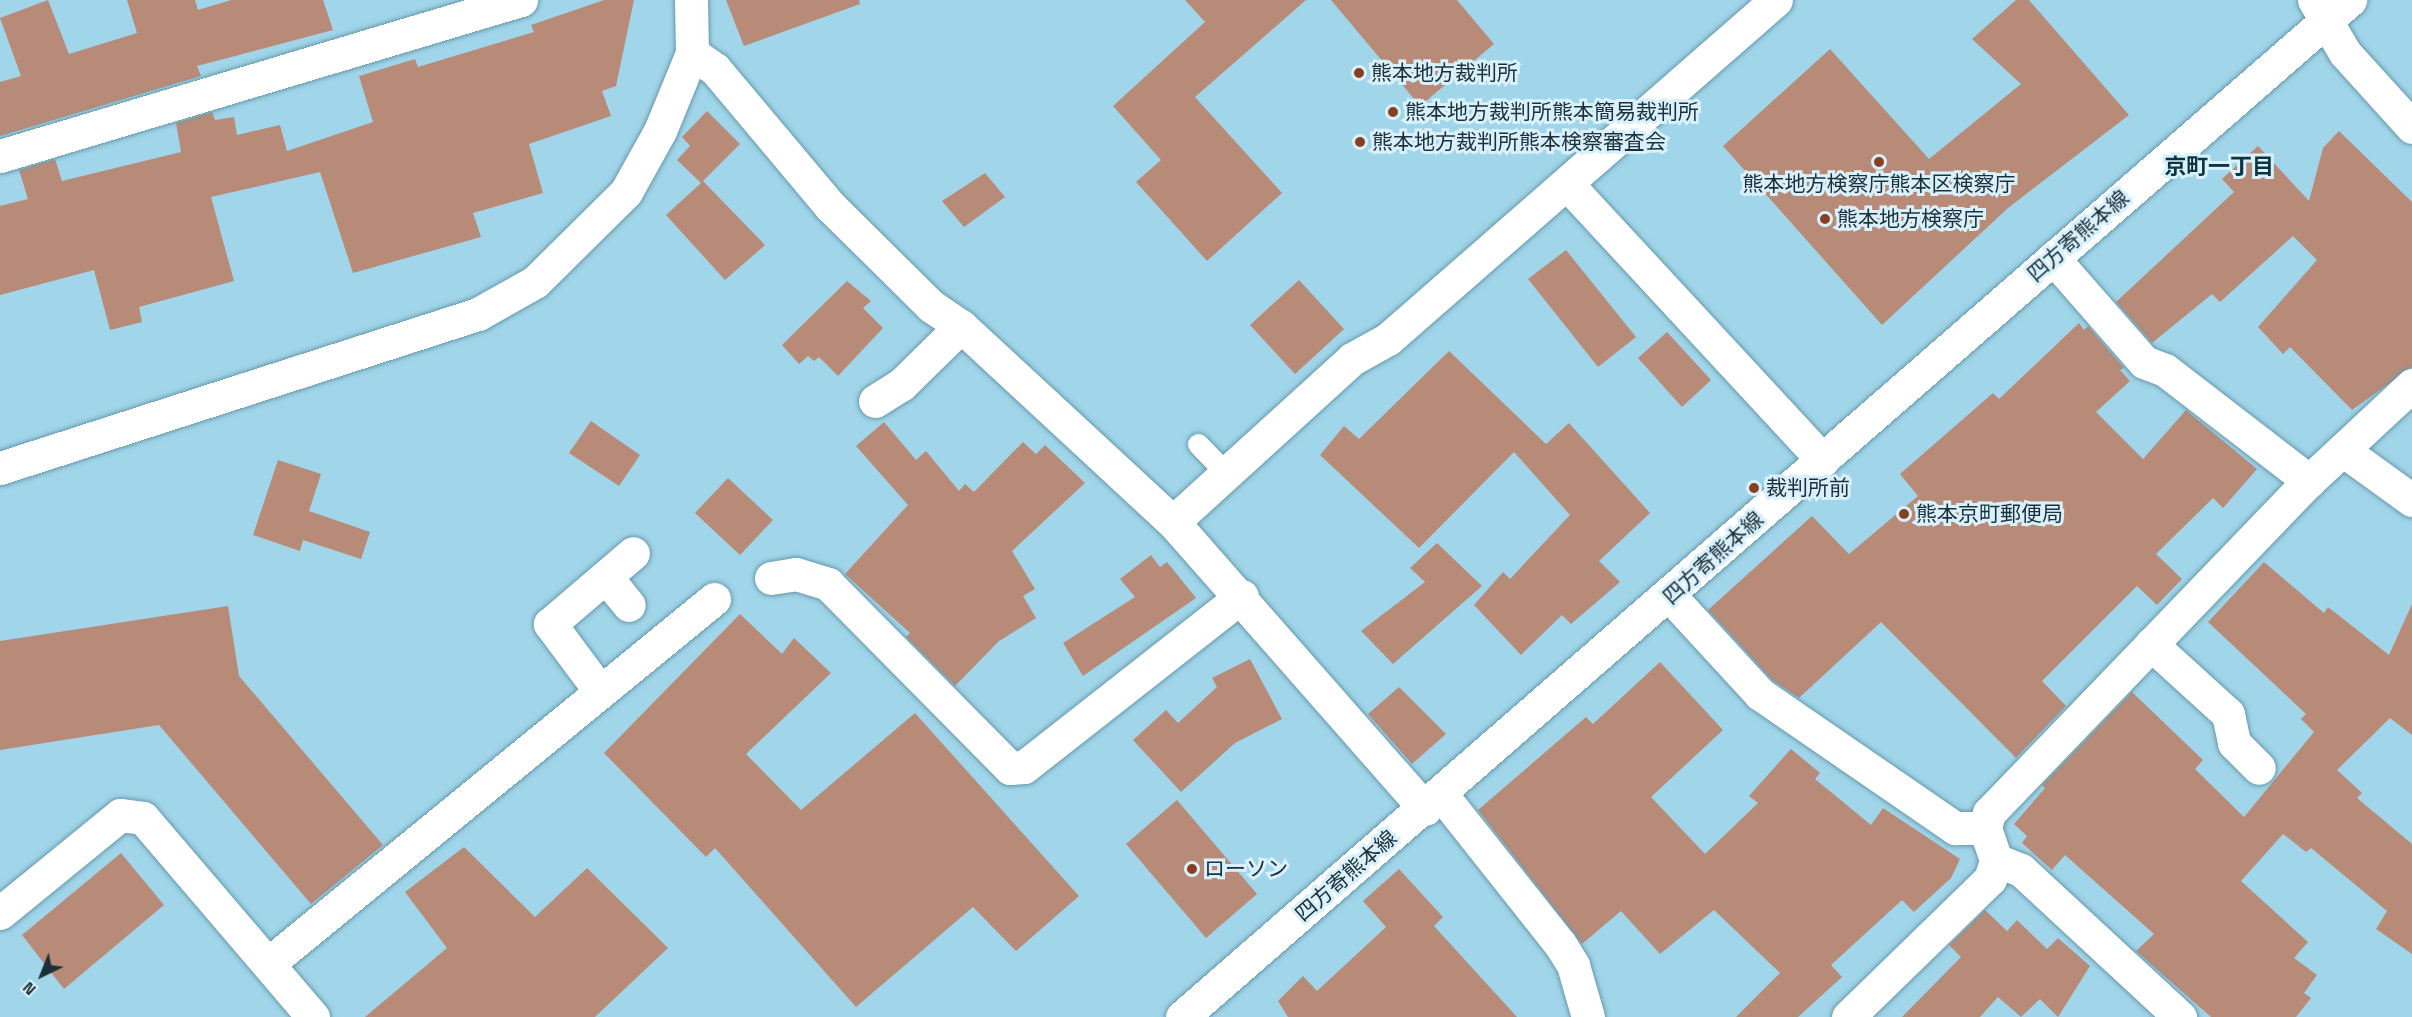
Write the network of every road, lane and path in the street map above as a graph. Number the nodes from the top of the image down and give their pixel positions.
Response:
1 (521, 0) edge
2 (691, 0) edge
3 (1776, 0) edge
4 (2350, 0) edge
5 (2320, 11) edge
6 (692, 53) junction
7 (2412, 127) edge
8 (0, 156) edge
9 (1568, 185) junction
10 (2054, 258) junction
11 (961, 326) junction
12 (2412, 385) edge
13 (875, 401) dead end
14 (1198, 444) dead end
15 (2344, 451) junction
16 (1823, 460) junction
17 (0, 468) edge
18 (1226, 472) junction
19 (2309, 481) junction
20 (2412, 500) edge
21 (1173, 522) junction
22 (633, 553) dead end
23 (606, 577) junction
24 (771, 578) dead end
25 (1242, 596) junction
26 (1670, 596) junction
27 (714, 599) dead end
28 (629, 605) dead end
29 (2151, 644) junction
30 (600, 691) junction
31 (2259, 768) dead end
32 (1433, 801) junction
33 (1984, 828) junction
34 (1996, 860) junction
35 (0, 913) edge
36 (269, 963) junction
37 (313, 1017) edge
38 (1182, 1017) edge
39 (1588, 1017) edge
40 (1848, 1017) edge
41 (2181, 1017) edge

1 - 8 street
2 - 6 street
3 - 9 street
4 - 5 street, 四方寄熊本線
5 - 7 street
5 - 10 street, 四方寄熊本線
6 - 11 street
6 - 17 street
9 - 16 street
9 - 18 street
10 - 16 street, 四方寄熊本線
10 - 19 street
11 - 13 street
11 - 21 street
12 - 15 street
14 - 18 lane
15 - 19 street
15 - 20 street
16 - 26 street, 四方寄熊本線
18 - 21 street
19 - 29 street
21 - 25 street
22 - 23 street
23 - 28 street
23 - 30 street
24 - 25 street
25 - 32 street
26 - 32 street, 四方寄熊本線
26 - 33 street
27 - 30 street
29 - 31 street
29 - 33 street
30 - 36 street
32 - 38 street, 四方寄熊本線
32 - 39 street
33 - 34 street
34 - 40 street
34 - 41 street
35 - 36 street
36 - 37 street

